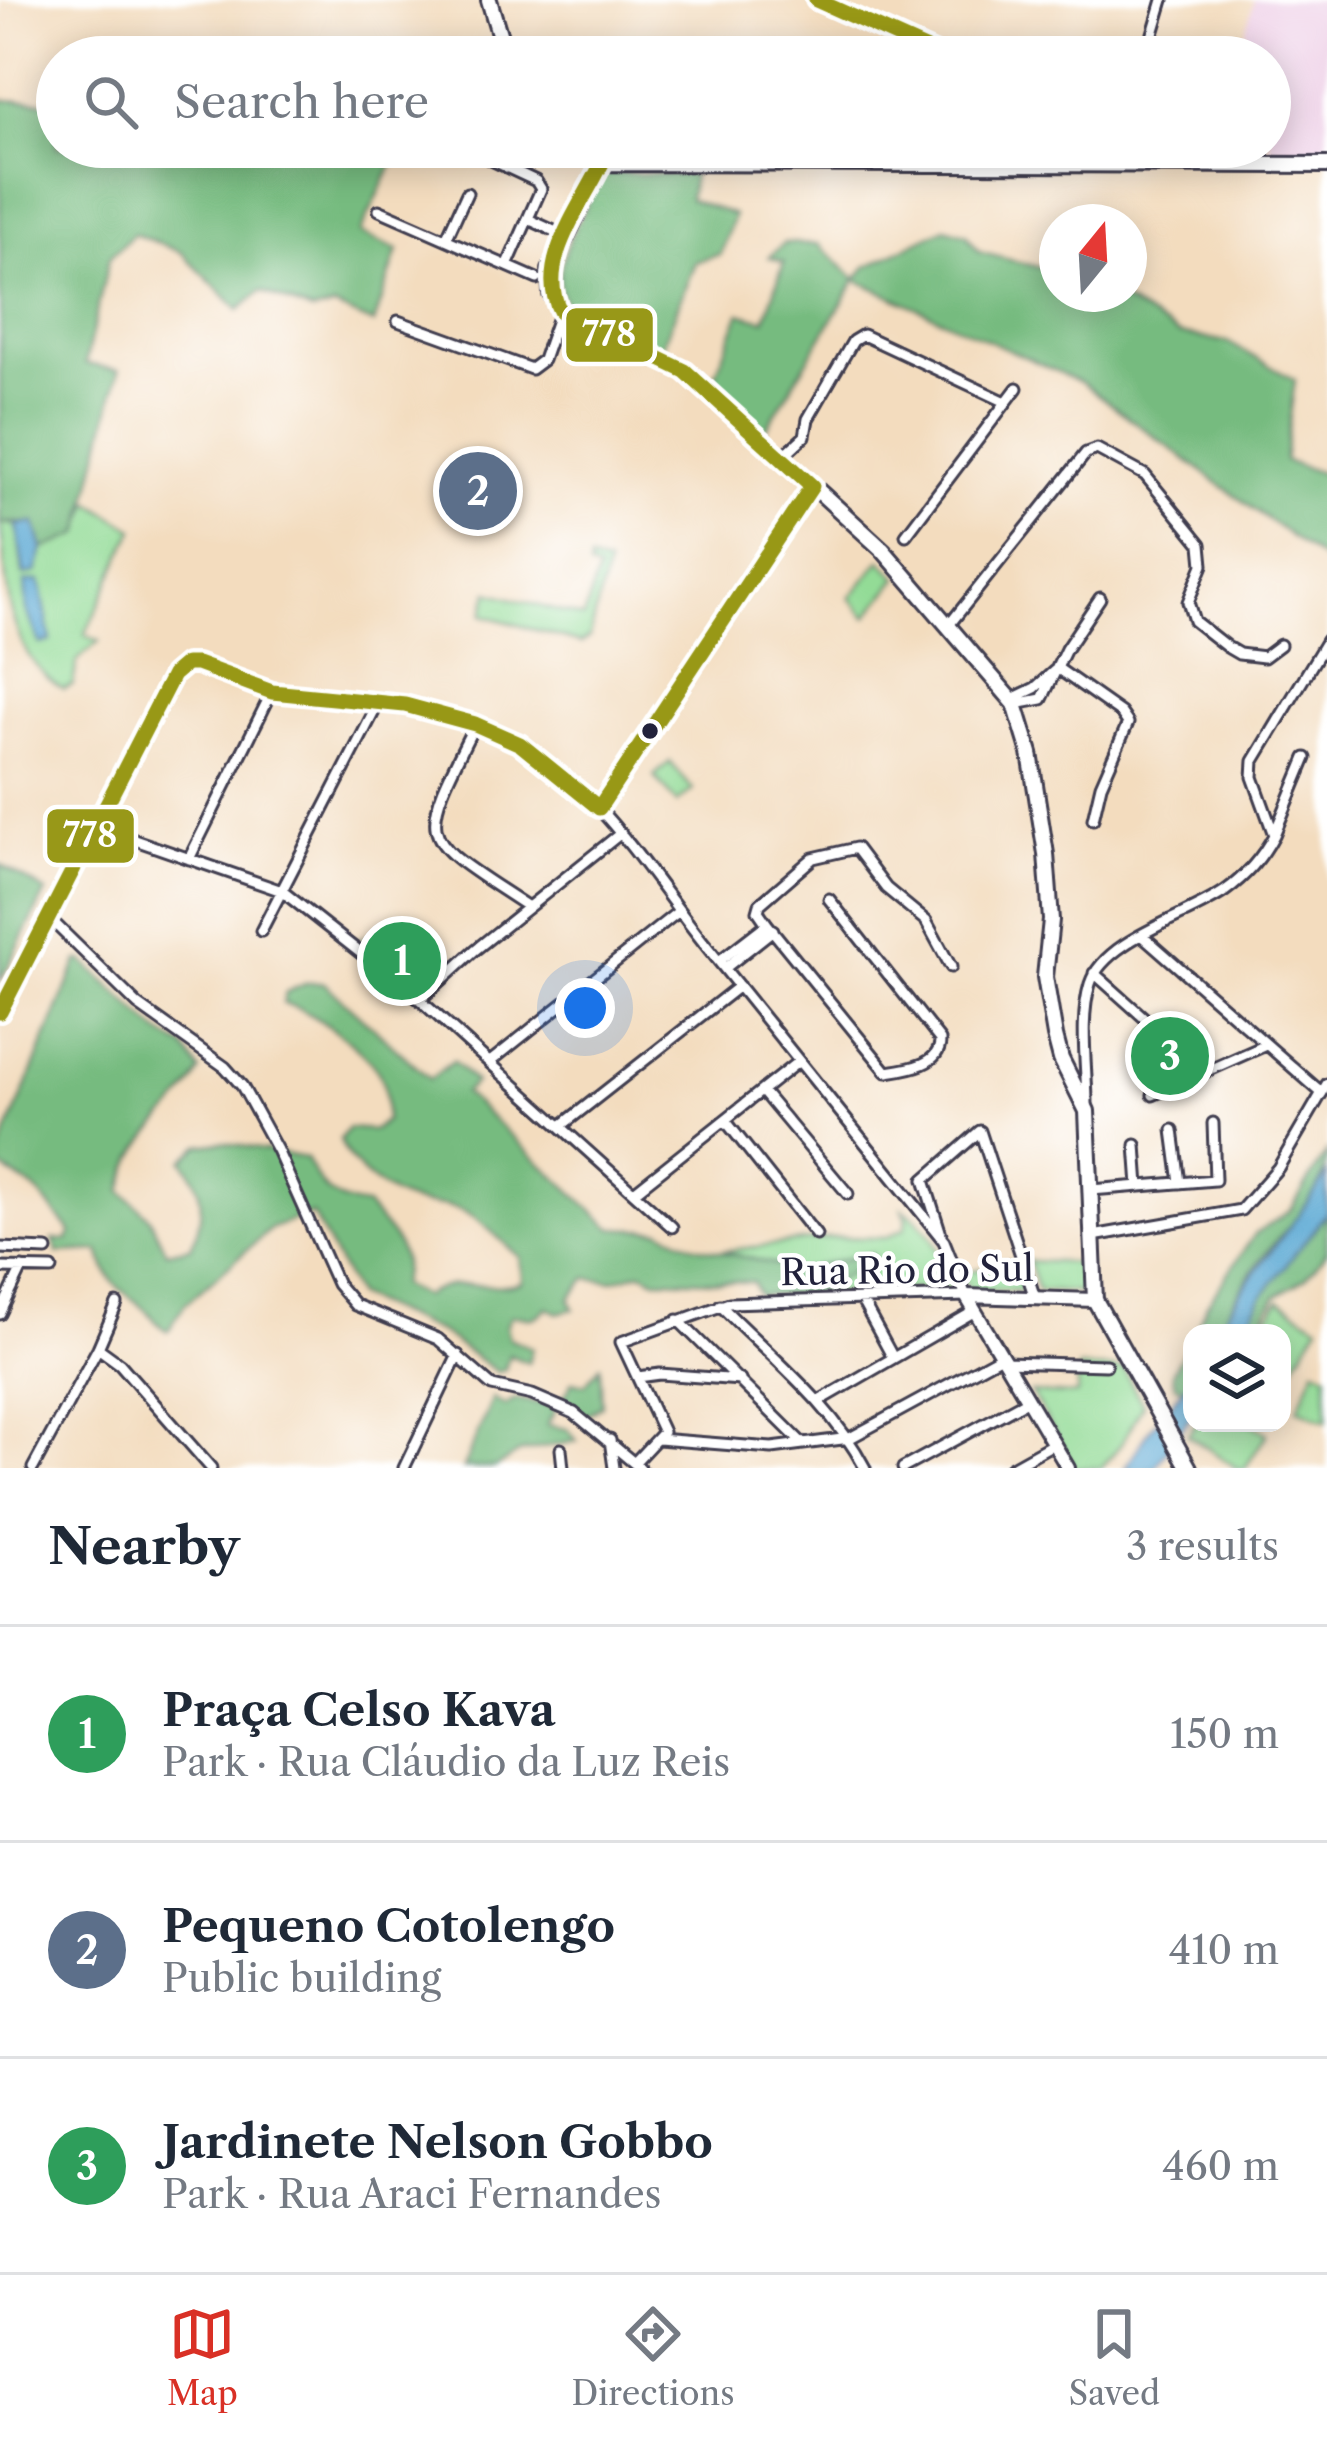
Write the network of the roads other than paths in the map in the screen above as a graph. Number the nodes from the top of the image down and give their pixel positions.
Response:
1 (490, 0) edge
2 (816, 0) edge
3 (1163, 0) edge
4 (500, 36) edge
5 (896, 36) edge
6 (1152, 36) edge
7 (1291, 165) edge
8 (1327, 165) edge
9 (507, 168) edge
10 (599, 168) edge
11 (467, 193) dead end
12 (379, 210) dead end
13 (528, 219) junction
14 (565, 236) junction
15 (446, 239) junction
16 (507, 266) junction
17 (537, 279) dead end
18 (560, 311) junction
19 (398, 321) dead end
20 (1017, 388) dead end
21 (1006, 403) junction
22 (781, 458) junction
23 (812, 486) junction
24 (906, 535) dead end
25 (1100, 598) dead end
26 (949, 625) junction
27 (1327, 640) edge
28 (1280, 645) dead end
29 (1058, 668) junction
30 (272, 692) junction
31 (1014, 701) junction
32 (379, 702) junction
33 (475, 724) junction
34 (1306, 758) dead end
35 (599, 808) junction
36 (1093, 819) dead end
37 (95, 826) junction
38 (621, 833) junction
39 (1274, 836) junction
40 (189, 859) junction
41 (281, 891) junction
42 (829, 899) dead end
43 (528, 907) junction
44 (679, 911) junction
45 (48, 917) junction
46 (770, 927) junction
47 (261, 932) dead end
48 (1142, 936) junction
49 (722, 964) junction
50 (951, 967) dead end
51 (1094, 973) junction
52 (739, 986) junction
53 (420, 1000) junction
54 (0, 1012) edge
55 (1266, 1045) junction
56 (799, 1061) junction
57 (490, 1062) junction
58 (1205, 1072) junction
59 (1324, 1089) edge
60 (762, 1091) junction
61 (1153, 1095) dead end
62 (1088, 1111) junction
63 (725, 1120) junction
64 (1213, 1123) dead end
65 (561, 1126) junction
66 (1173, 1130) dead end
67 (1136, 1145) dead end
68 (1180, 1183) junction
69 (1139, 1186) junction
70 (1091, 1190) junction
71 (634, 1192) junction
72 (848, 1194) dead end
73 (672, 1227) dead end
74 (816, 1235) dead end
75 (1093, 1236) junction
76 (944, 1241) junction
77 (0, 1248) edge
78 (47, 1250) dead end
79 (0, 1268) edge
80 (22, 1268) junction
81 (52, 1269) dead end
82 (966, 1296) junction
83 (1034, 1298) junction
84 (861, 1299) junction
85 (1095, 1300) junction
86 (117, 1304) dead end
87 (720, 1305) junction
88 (975, 1311) junction
89 (0, 1314) edge
90 (678, 1320) junction
91 (98, 1348) junction
92 (458, 1355) junction
93 (893, 1358) junction
94 (1003, 1359) junction
95 (1106, 1365) dead end
96 (638, 1377) junction
97 (740, 1380) junction
98 (1028, 1400) junction
99 (819, 1401) junction
100 (850, 1438) junction
101 (658, 1439) junction
102 (610, 1440) junction
103 (803, 1444) junction
104 (1053, 1444) junction
105 (561, 1448) dead end
106 (637, 1465) edge
107 (33, 1468) edge
108 (211, 1468) edge
109 (404, 1468) edge
110 (563, 1468) edge
111 (614, 1468) edge
112 (864, 1468) edge
113 (903, 1468) edge
114 (1010, 1468) edge
115 (1068, 1468) edge
116 (1189, 1468) edge

1 - 4 main road
2 - 5 main road
3 - 6 street
7 - 8 main road
9 - 13 street
10 - 14 main road
11 - 15 street
12 - 15 street
13 - 14 street
13 - 16 street
14 - 18 main road
15 - 16 street
16 - 17 street
18 - 19 street
18 - 22 main road
20 - 21 street
21 - 22 street
21 - 24 street
22 - 23 main road
23 - 26 main road
23 - 35 street
25 - 29 street
26 - 28 street
26 - 31 main road
27 - 39 street
29 - 31 street
29 - 36 street
30 - 32 street
30 - 37 street
30 - 40 street
31 - 62 main road
32 - 33 street
32 - 41 street
33 - 35 street
33 - 43 street
34 - 39 street
35 - 38 street
37 - 40 street
37 - 45 street
38 - 43 street
38 - 44 street
39 - 48 street
40 - 41 street
41 - 47 street
41 - 53 street
42 - 46 street
43 - 53 street
44 - 49 street
44 - 57 street
45 - 54 street
45 - 92 street
46 - 49 street
46 - 50 street
48 - 51 street
48 - 55 street
49 - 52 street
51 - 58 street
51 - 62 street
52 - 56 street
52 - 65 street
53 - 57 street
55 - 58 street
55 - 59 street
56 - 60 street
56 - 76 street
57 - 65 street
58 - 61 street
59 - 75 street
60 - 63 street
60 - 72 street
62 - 70 main road
63 - 71 street
63 - 74 street
64 - 68 street
65 - 71 street
66 - 68 street
67 - 69 street
68 - 69 street
69 - 70 street
70 - 75 main road
71 - 73 street
75 - 85 main road
76 - 82 street
76 - 83 street
77 - 78 street
79 - 80 street
80 - 81 street
80 - 89 street
82 - 83 street, Rua Rio do Sul
82 - 84 street, Rua Rio do Sul
82 - 88 street
83 - 85 street, Rua Rio do Sul
84 - 87 street, Rua Rio do Sul
84 - 93 street
85 - 116 main road
86 - 91 street
87 - 90 street, Rua Rio do Sul
87 - 99 street
88 - 93 street
88 - 94 street
90 - 96 street, Rua Rio do Sul
90 - 97 street
91 - 107 street
91 - 108 street
92 - 102 street
92 - 109 street
93 - 99 street
94 - 95 street
94 - 98 street
94 - 100 street
96 - 97 street
96 - 101 street
97 - 103 street
98 - 104 street
98 - 113 street
99 - 100 street
100 - 103 street
100 - 112 street
101 - 103 street
101 - 106 street
102 - 106 street
102 - 111 street
104 - 114 street
104 - 115 street
105 - 110 street

